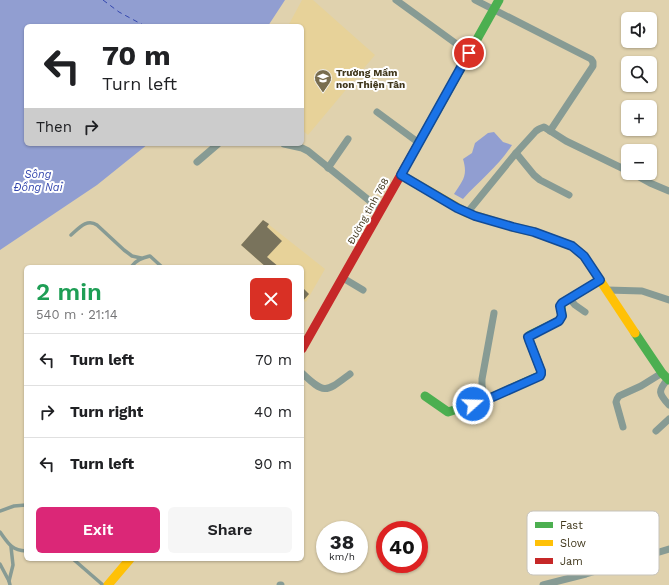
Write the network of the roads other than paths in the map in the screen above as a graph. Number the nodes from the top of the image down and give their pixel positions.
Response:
1 (396, 0) edge
2 (475, 0) edge
3 (499, 0) edge
4 (494, 10) junction
5 (469, 53) junction
6 (377, 112) dead end
7 (550, 131) junction
8 (348, 139) dead end
9 (419, 143) junction
10 (216, 146) edge
11 (293, 146) edge
12 (516, 153) junction
13 (197, 162) dead end
14 (328, 168) junction
15 (621, 168) edge
16 (401, 175) junction
17 (645, 180) edge
18 (669, 191) edge
19 (569, 195) dead end
20 (381, 210) junction
21 (467, 213) junction
22 (71, 235) dead end
23 (141, 258) junction
24 (132, 265) edge
25 (160, 265) edge
26 (343, 278) junction
27 (600, 280) junction
28 (362, 290) dead end
29 (607, 290) junction
30 (569, 298) junction
31 (669, 300) edge
32 (585, 312) dead end
33 (494, 314) dead end
34 (304, 346) edge
35 (350, 374) dead end
36 (304, 376) edge
37 (666, 377) edge
38 (425, 396) dead end
39 (486, 400) junction
40 (669, 405) edge
41 (669, 418) edge
42 (623, 427) dead end
43 (656, 430) dead end
44 (24, 504) edge
45 (0, 511) edge
46 (0, 532) edge
47 (11, 547) junction
48 (669, 549) edge
49 (24, 551) edge
50 (659, 552) edge
51 (75, 561) edge
52 (128, 561) edge
53 (0, 564) edge
54 (582, 575) edge
55 (10, 583) edge
56 (103, 585) edge
57 (108, 585) edge
58 (543, 585) edge

1 - 5 street
2 - 4 street
3 - 4 street, Đường tỉnh 768
4 - 5 street, Đường tỉnh 768
4 - 7 street
5 - 9 street, Đường tỉnh 768
6 - 9 street
7 - 12 street
7 - 15 street
8 - 14 street
9 - 16 street, Đường tỉnh 768
10 - 13 street
11 - 14 street
12 - 19 street
12 - 21 street
14 - 20 street
16 - 20 street, Đường tỉnh 768
16 - 21 street
17 - 18 street
20 - 26 street, Đường tỉnh 768
21 - 27 street
22 - 23 lane
23 - 24 lane
23 - 25 lane
26 - 28 street
26 - 34 street, Đường tỉnh 768
27 - 29 street
27 - 30 street
29 - 31 street
29 - 37 street
30 - 32 street
30 - 39 street
33 - 39 street
35 - 36 street
37 - 40 street
37 - 42 street
38 - 39 street
41 - 43 street
44 - 45 lane
46 - 47 lane
47 - 49 lane
47 - 55 lane
48 - 50 street
51 - 56 lane
52 - 57 street
53 - 55 lane
54 - 58 street

